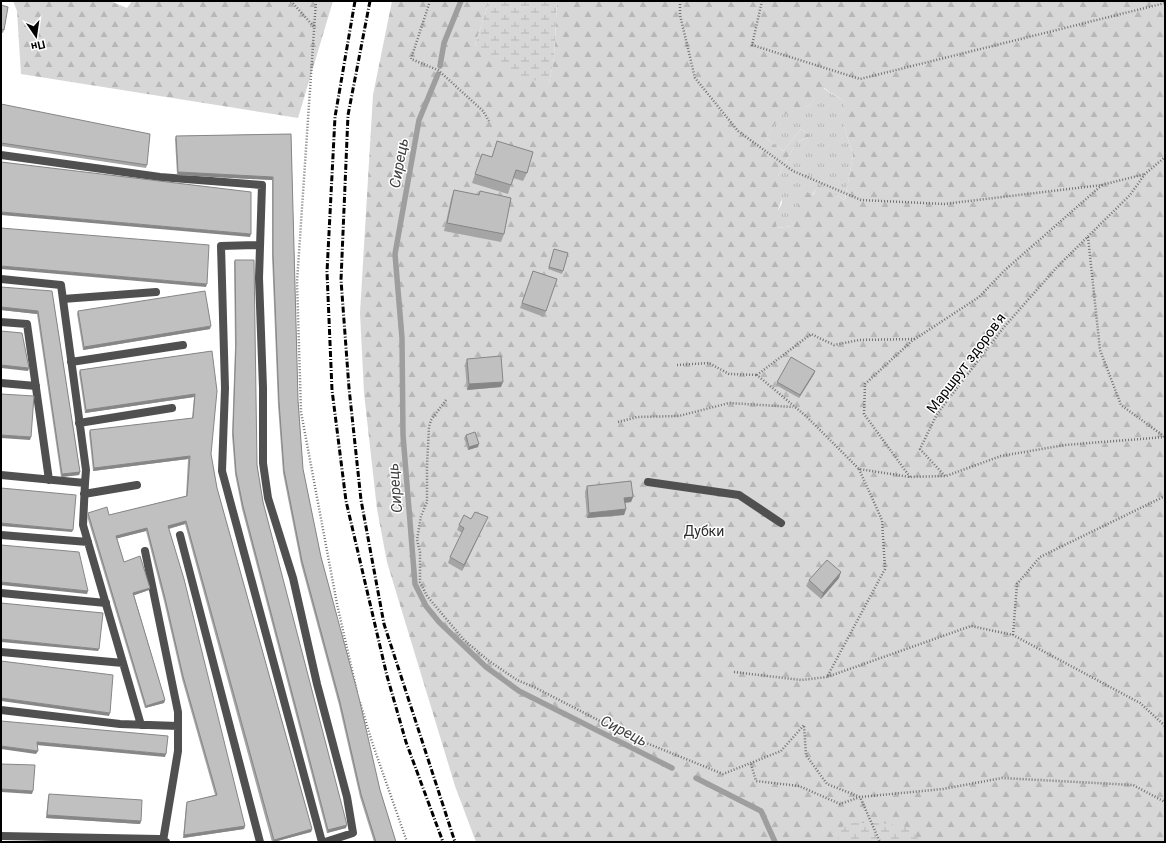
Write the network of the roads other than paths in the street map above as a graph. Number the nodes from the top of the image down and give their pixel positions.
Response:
1 (1, 155) edge
2 (260, 245) junction
3 (1, 279) edge
4 (156, 292) dead end
5 (63, 299) junction
6 (1, 322) edge
7 (183, 345) dead end
8 (71, 362) junction
9 (1, 383) edge
10 (36, 386) junction
11 (172, 408) dead end
12 (79, 423) junction
13 (1, 475) edge
14 (49, 480) junction
15 (648, 482) dead end
16 (85, 483) junction
17 (137, 485) dead end
18 (84, 494) junction
19 (781, 523) dead end
20 (1, 535) edge
21 (180, 535) dead end
22 (88, 542) junction
23 (145, 551) dead end
24 (1, 593) edge
25 (106, 603) junction
26 (1, 652) edge
27 (123, 663) junction
28 (1, 710) edge
29 (141, 725) junction
30 (178, 726) junction
31 (1, 836) edge
32 (165, 841) edge
33 (260, 842) edge
34 (322, 842) edge
35 (325, 842) edge

1 - 2 lane
2 - 34 lane
2 - 35 lane
3 - 5 lane
4 - 5 lane
5 - 8 lane
6 - 10 lane
7 - 8 lane
8 - 12 lane
9 - 10 lane
10 - 14 lane
11 - 12 lane
12 - 16 lane
13 - 14 lane
14 - 16 lane
15 - 19 lane
16 - 18 lane
17 - 18 lane
18 - 22 lane
20 - 22 lane
21 - 33 lane
22 - 25 lane
23 - 30 lane
24 - 25 lane
25 - 27 lane
26 - 27 lane
27 - 29 lane
28 - 29 lane
29 - 30 lane
30 - 32 lane
31 - 32 lane

